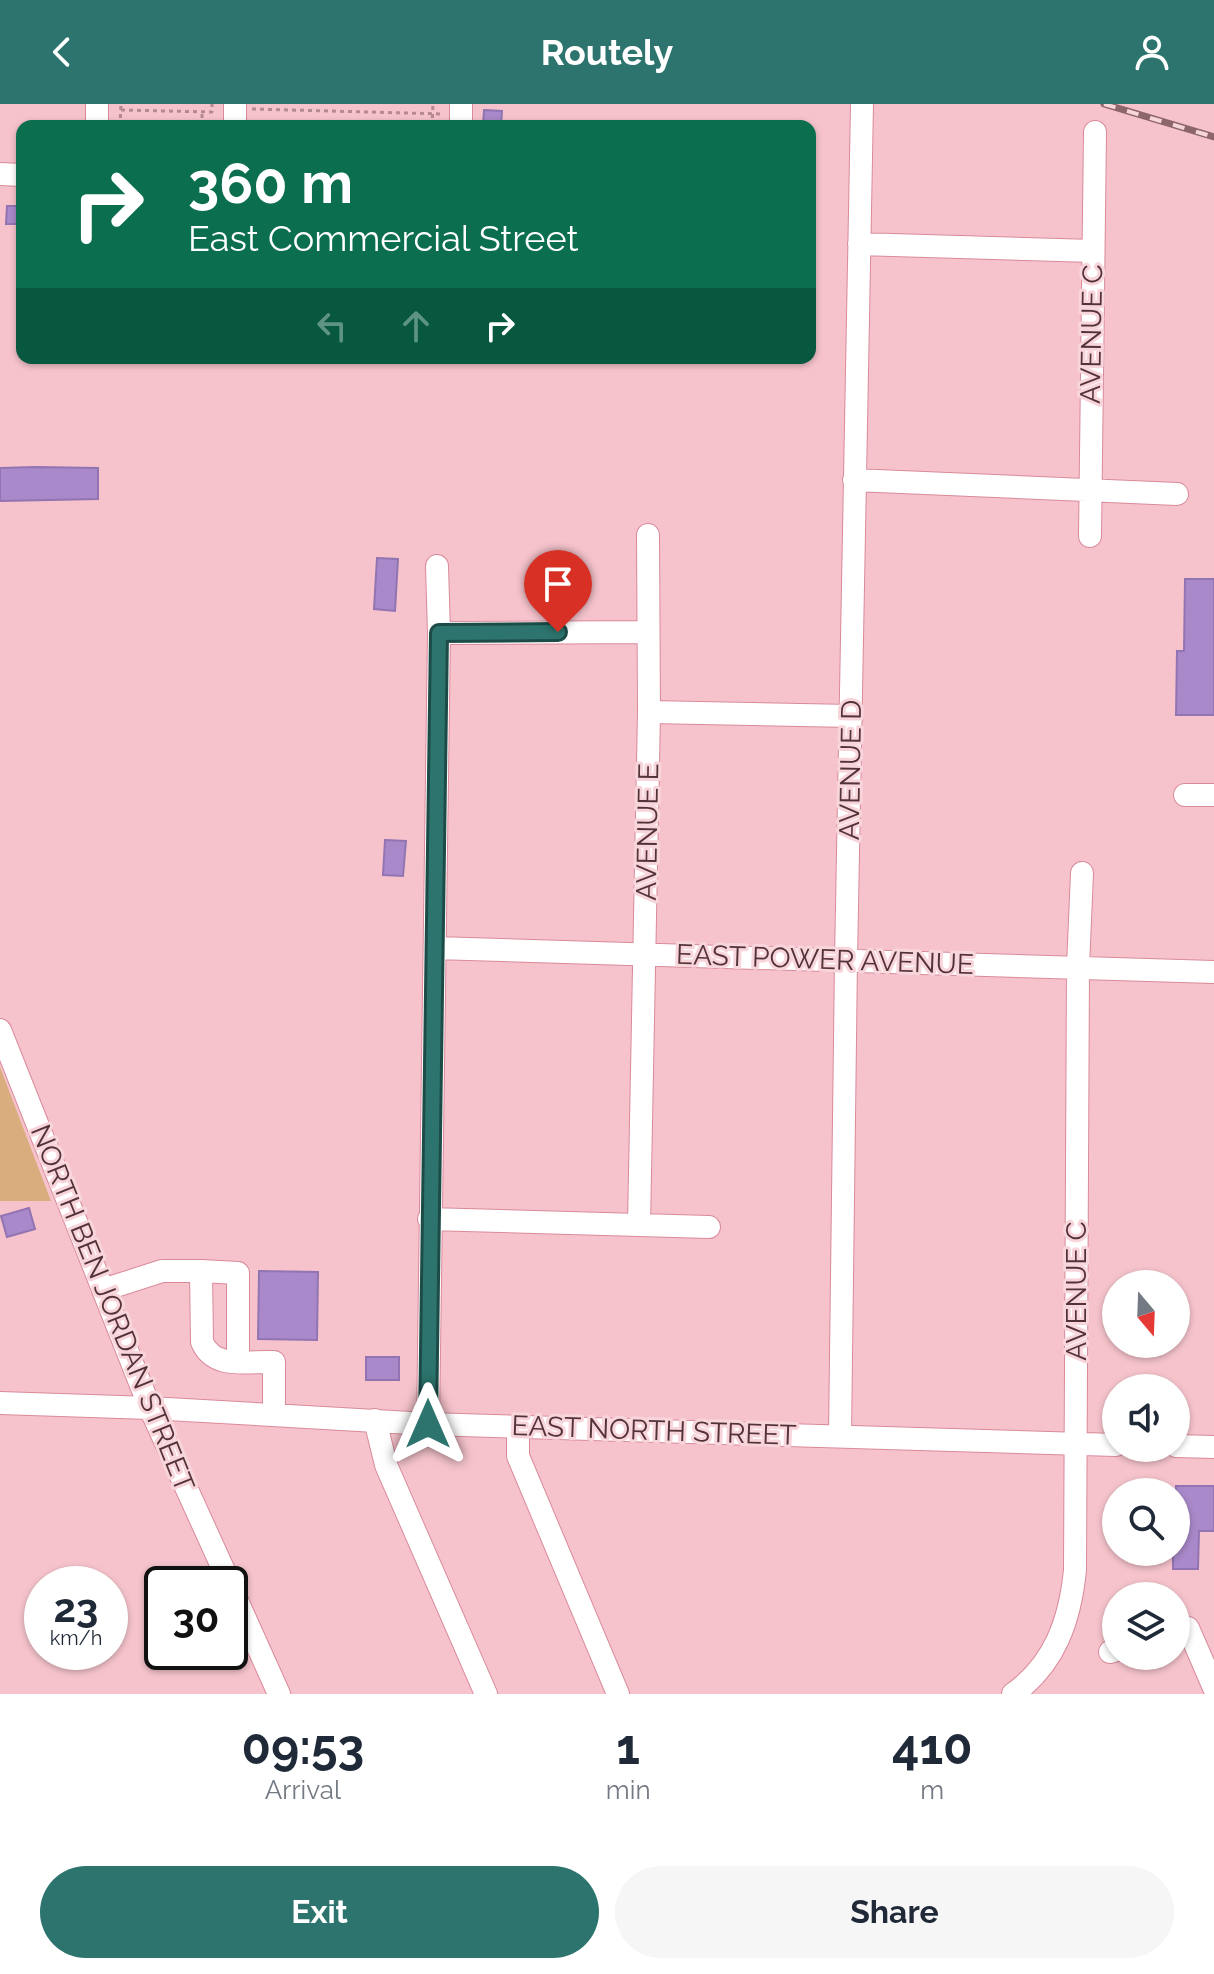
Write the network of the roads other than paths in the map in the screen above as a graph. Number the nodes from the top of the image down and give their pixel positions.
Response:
1 (862, 104) edge
2 (1095, 132) dead end
3 (859, 244) junction
4 (1093, 251) junction
5 (854, 480) junction
6 (1088, 490) junction
7 (1177, 494) dead end
8 (648, 535) dead end
9 (1090, 536) dead end
10 (437, 566) dead end
11 (648, 632) junction
12 (439, 633) junction
13 (649, 712) junction
14 (852, 716) junction
15 (1185, 795) dead end
16 (1214, 795) edge
17 (1082, 873) dead end
18 (435, 948) junction
19 (645, 954) junction
20 (846, 960) junction
21 (1078, 967) junction
22 (1214, 972) edge
23 (0, 1030) edge
24 (429, 1219) junction
25 (639, 1225) junction
26 (709, 1227) dead end
27 (201, 1271) junction
28 (103, 1290) junction
29 (238, 1361) junction
30 (0, 1403) edge
31 (150, 1408) junction
32 (274, 1415) junction
33 (375, 1420) junction
34 (428, 1424) junction
35 (518, 1426) junction
36 (840, 1436) junction
37 (1075, 1444) junction
38 (1102, 1445) edge
39 (1190, 1446) edge
40 (1214, 1447) edge
41 (222, 1566) edge
42 (248, 1624) edge
43 (1190, 1633) edge
44 (1214, 1688) edge
45 (1015, 1693) edge
46 (279, 1694) edge
47 (486, 1694) edge
48 (618, 1694) edge

1 - 3 street, AVENUE D
2 - 4 street, AVENUE C
3 - 4 street
3 - 5 street, AVENUE D
4 - 6 street, AVENUE C
5 - 6 street
5 - 14 street, AVENUE D
6 - 7 street
6 - 9 street, AVENUE C
8 - 11 street, AVENUE E
10 - 12 street
11 - 12 street
11 - 13 street, AVENUE E
12 - 18 street
13 - 14 street
13 - 19 street, AVENUE E
14 - 20 street, AVENUE D
15 - 16 street
17 - 21 street, AVENUE C
18 - 19 street, EAST POWER AVENUE
18 - 24 street
19 - 20 street, EAST POWER AVENUE
19 - 25 street, AVENUE E
20 - 21 street, EAST POWER AVENUE
20 - 36 street, AVENUE D
21 - 22 street, EAST POWER AVENUE
21 - 37 street, AVENUE C
23 - 28 street, NORTH BEN JORDAN STREET
24 - 25 street
24 - 34 street
25 - 26 street
27 - 28 street
27 - 29 street
27 - 29 street
28 - 31 street, NORTH BEN JORDAN STREET
29 - 32 street
30 - 31 street, EAST NORTH STREET
31 - 32 street, EAST NORTH STREET
31 - 41 street, NORTH BEN JORDAN STREET
32 - 33 street, EAST NORTH STREET
33 - 34 street, EAST NORTH STREET
33 - 47 street
34 - 35 street, EAST NORTH STREET
35 - 36 street, EAST NORTH STREET
35 - 48 street
36 - 37 street, EAST NORTH STREET
37 - 38 street, EAST NORTH STREET
37 - 45 street, AVENUE C
39 - 40 street
42 - 46 street, NORTH BEN JORDAN STREET
43 - 44 street

